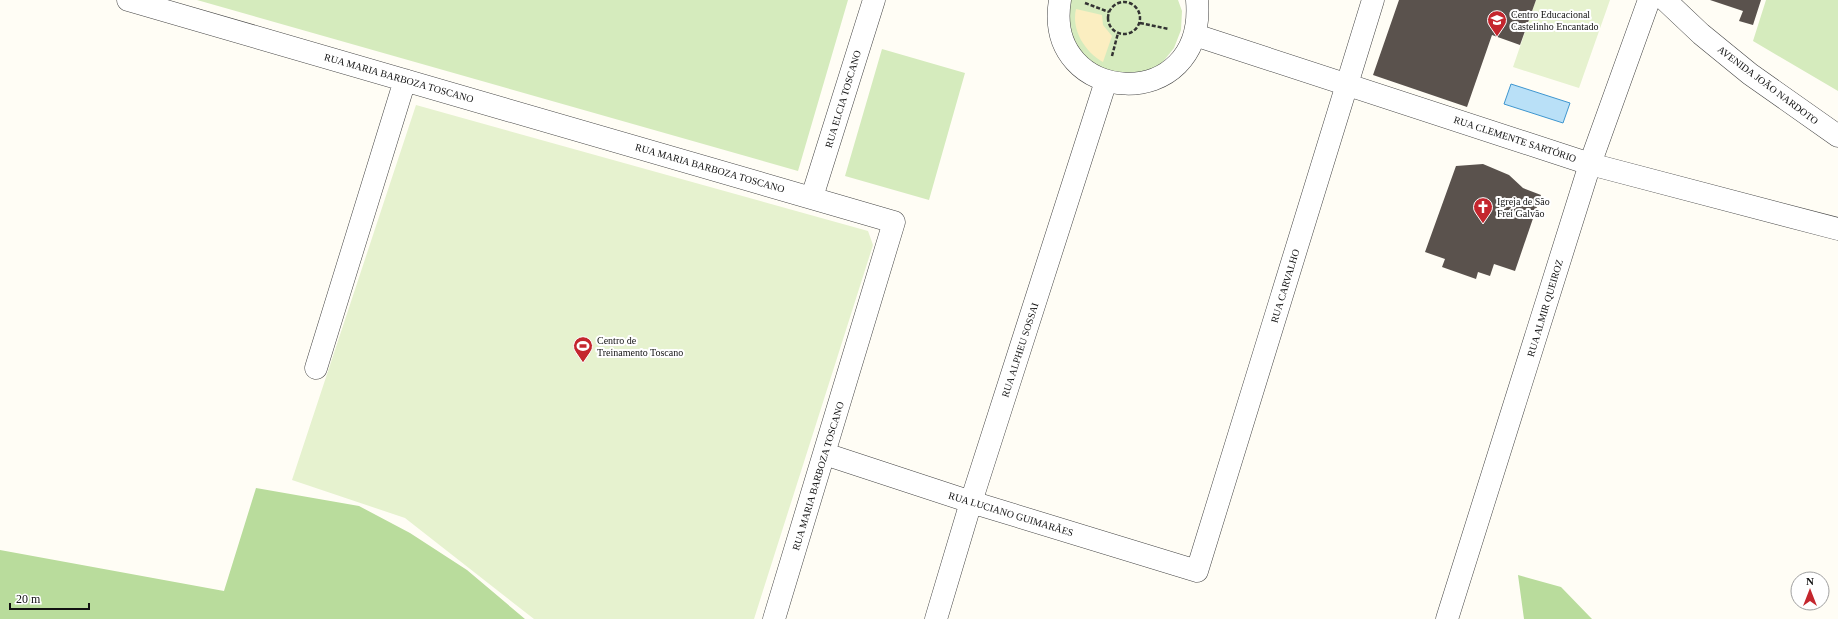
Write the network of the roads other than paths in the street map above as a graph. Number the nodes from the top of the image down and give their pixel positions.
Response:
1 (128, 0) edge
2 (874, 0) edge
3 (1060, 0) edge
4 (1197, 0) edge
5 (1373, 0) edge
6 (1649, 0) edge
7 (1665, 0) edge
8 (1196, 35) junction
9 (405, 80) junction
10 (1106, 81) junction
11 (1347, 84) junction
12 (1838, 136) edge
13 (1590, 164) junction
14 (812, 197) junction
15 (1838, 229) edge
16 (316, 368) dead end
17 (825, 454) junction
18 (971, 502) junction
19 (1197, 571) joint
20 (774, 619) edge
21 (936, 619) edge
22 (1447, 619) edge

1 - 9 street, RUA MARIA BARBOZA TOSCANO
2 - 14 street, RUA ELCIA TOSCANO
3 - 10 street
4 - 8 street
5 - 11 street, RUA CARVALHO
6 - 13 street, RUA ALMIR QUEIROZ
7 - 12 street, AVENIDA JOÃO NARDOTO
8 - 10 street
8 - 11 street, RUA CLEMENTE SARTÓRIO
9 - 14 street, RUA MARIA BARBOZA TOSCANO
9 - 16 street
10 - 18 street, RUA ALPHEU SOSSAI
11 - 13 street, RUA CLEMENTE SARTÓRIO
11 - 19 street, RUA CARVALHO
13 - 15 street, RUA CLEMENTE SARTÓRIO
13 - 22 street, RUA ALMIR QUEIROZ
14 - 17 street, RUA MARIA BARBOZA TOSCANO
17 - 18 street, RUA LUCIANO GUIMARÃES
17 - 20 street, RUA MARIA BARBOZA TOSCANO
18 - 19 street, RUA LUCIANO GUIMARÃES
18 - 21 street, RUA ALPHEU SOSSAI

